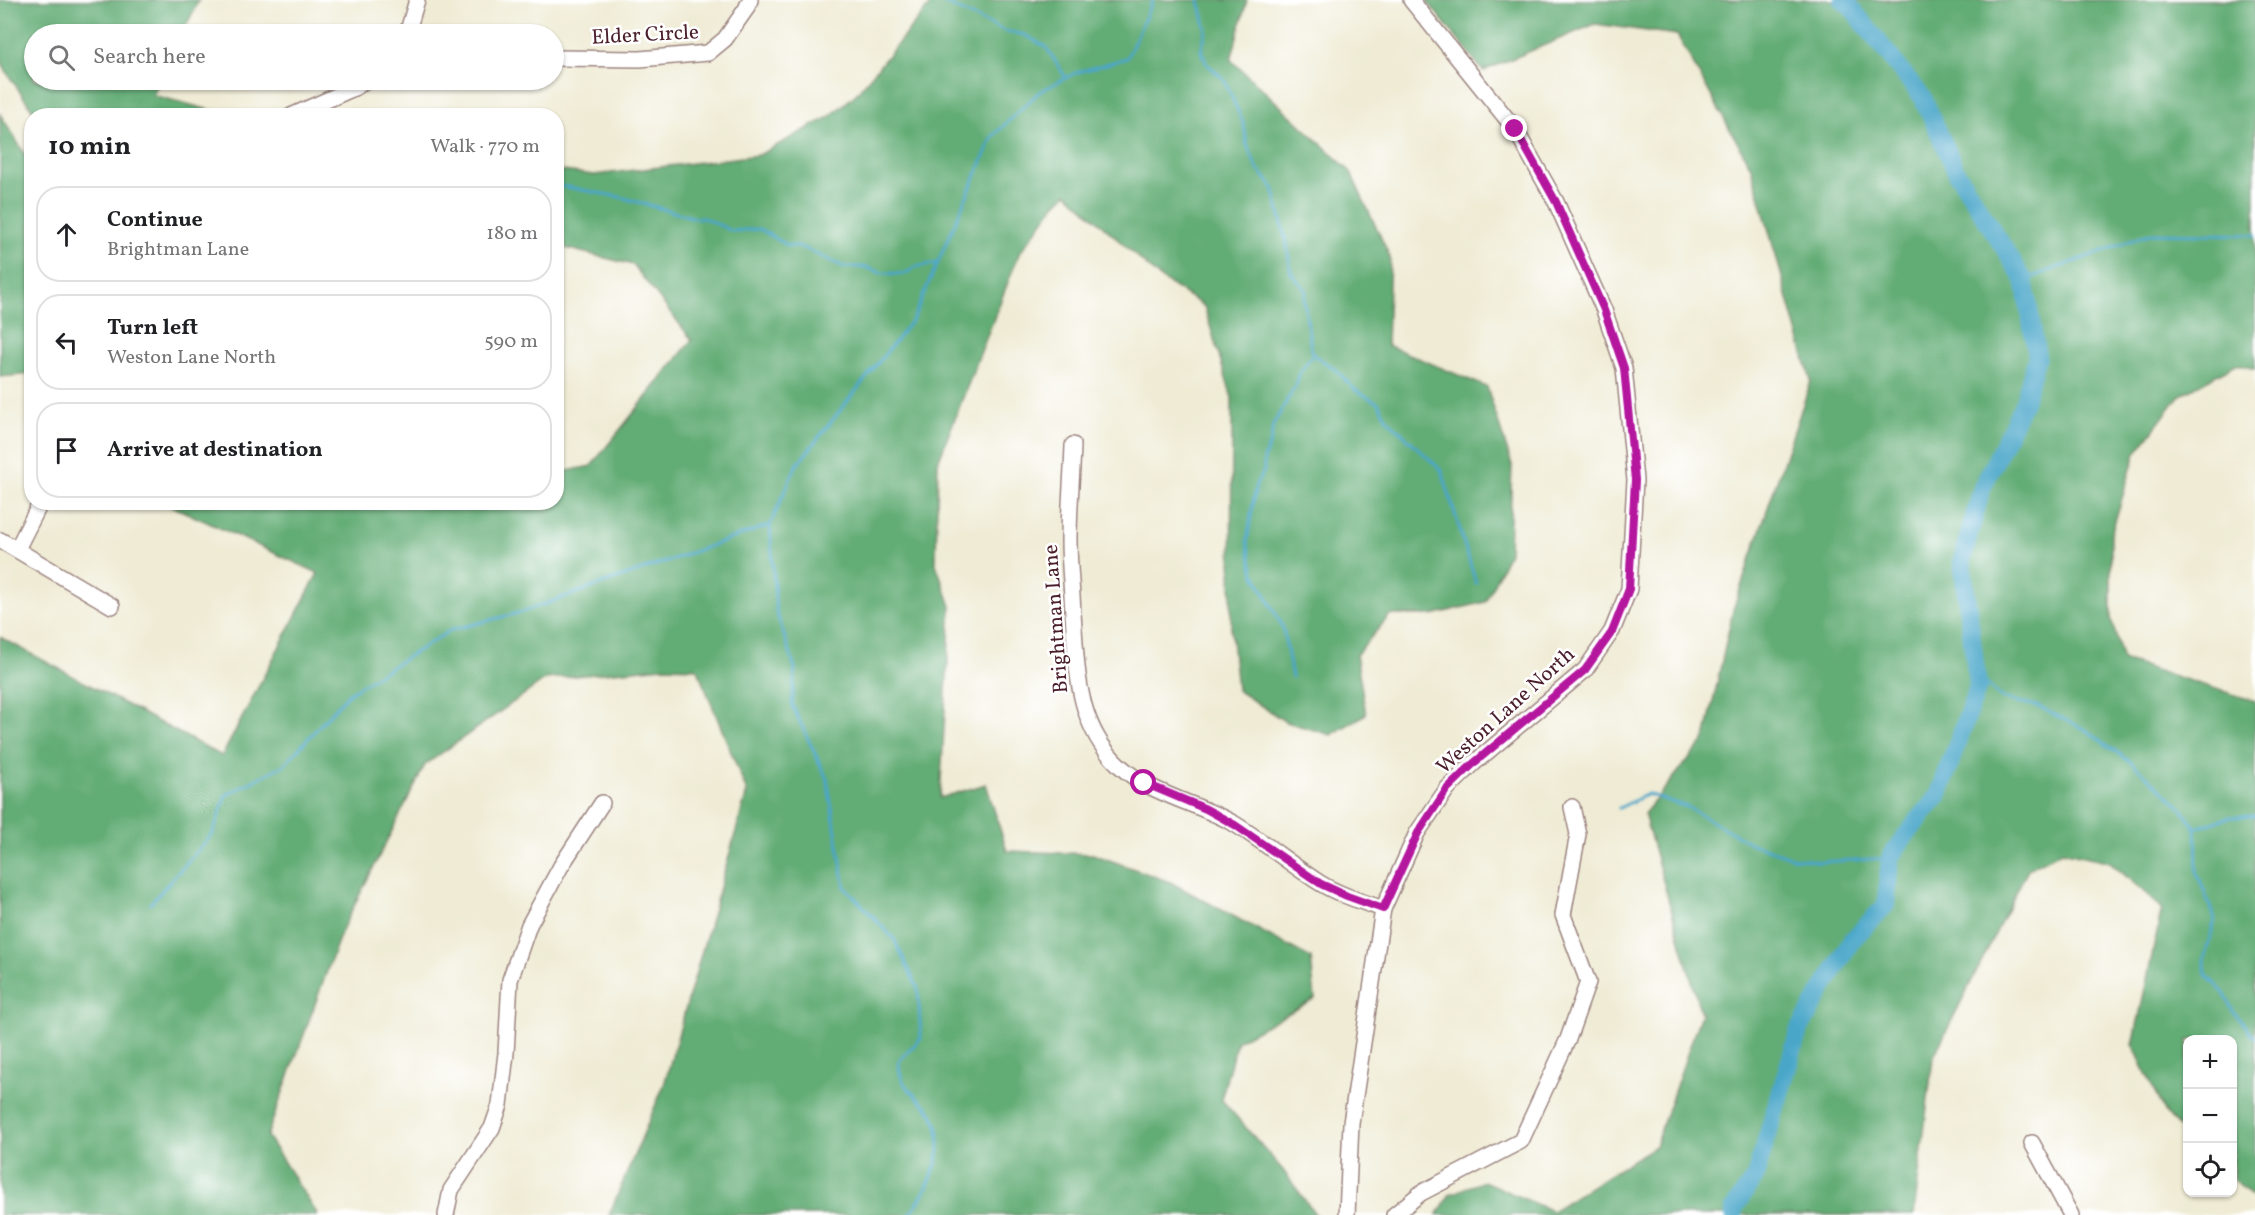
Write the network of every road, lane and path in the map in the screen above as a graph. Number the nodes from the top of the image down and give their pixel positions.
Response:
1 (417, 0) edge
2 (750, 0) edge
3 (1411, 0) edge
4 (410, 24) edge
5 (564, 58) edge
6 (350, 90) edge
7 (309, 108) edge
8 (1073, 445) dead end
9 (37, 510) edge
10 (0, 540) edge
11 (17, 549) junction
12 (112, 606) dead end
13 (602, 803) dead end
14 (1572, 807) dead end
15 (1383, 909) junction
16 (2032, 1143) dead end
17 (446, 1215) edge
18 (1347, 1215) edge
19 (1394, 1215) edge
20 (2071, 1215) edge

1 - 4 street
2 - 5 street, Elder Circle
3 - 15 street, Weston Lane North
6 - 7 street
8 - 15 street, Brightman Lane
9 - 11 street
10 - 11 street
11 - 12 street
13 - 17 street
14 - 19 street
15 - 18 street, Weston Lane North
16 - 20 street

